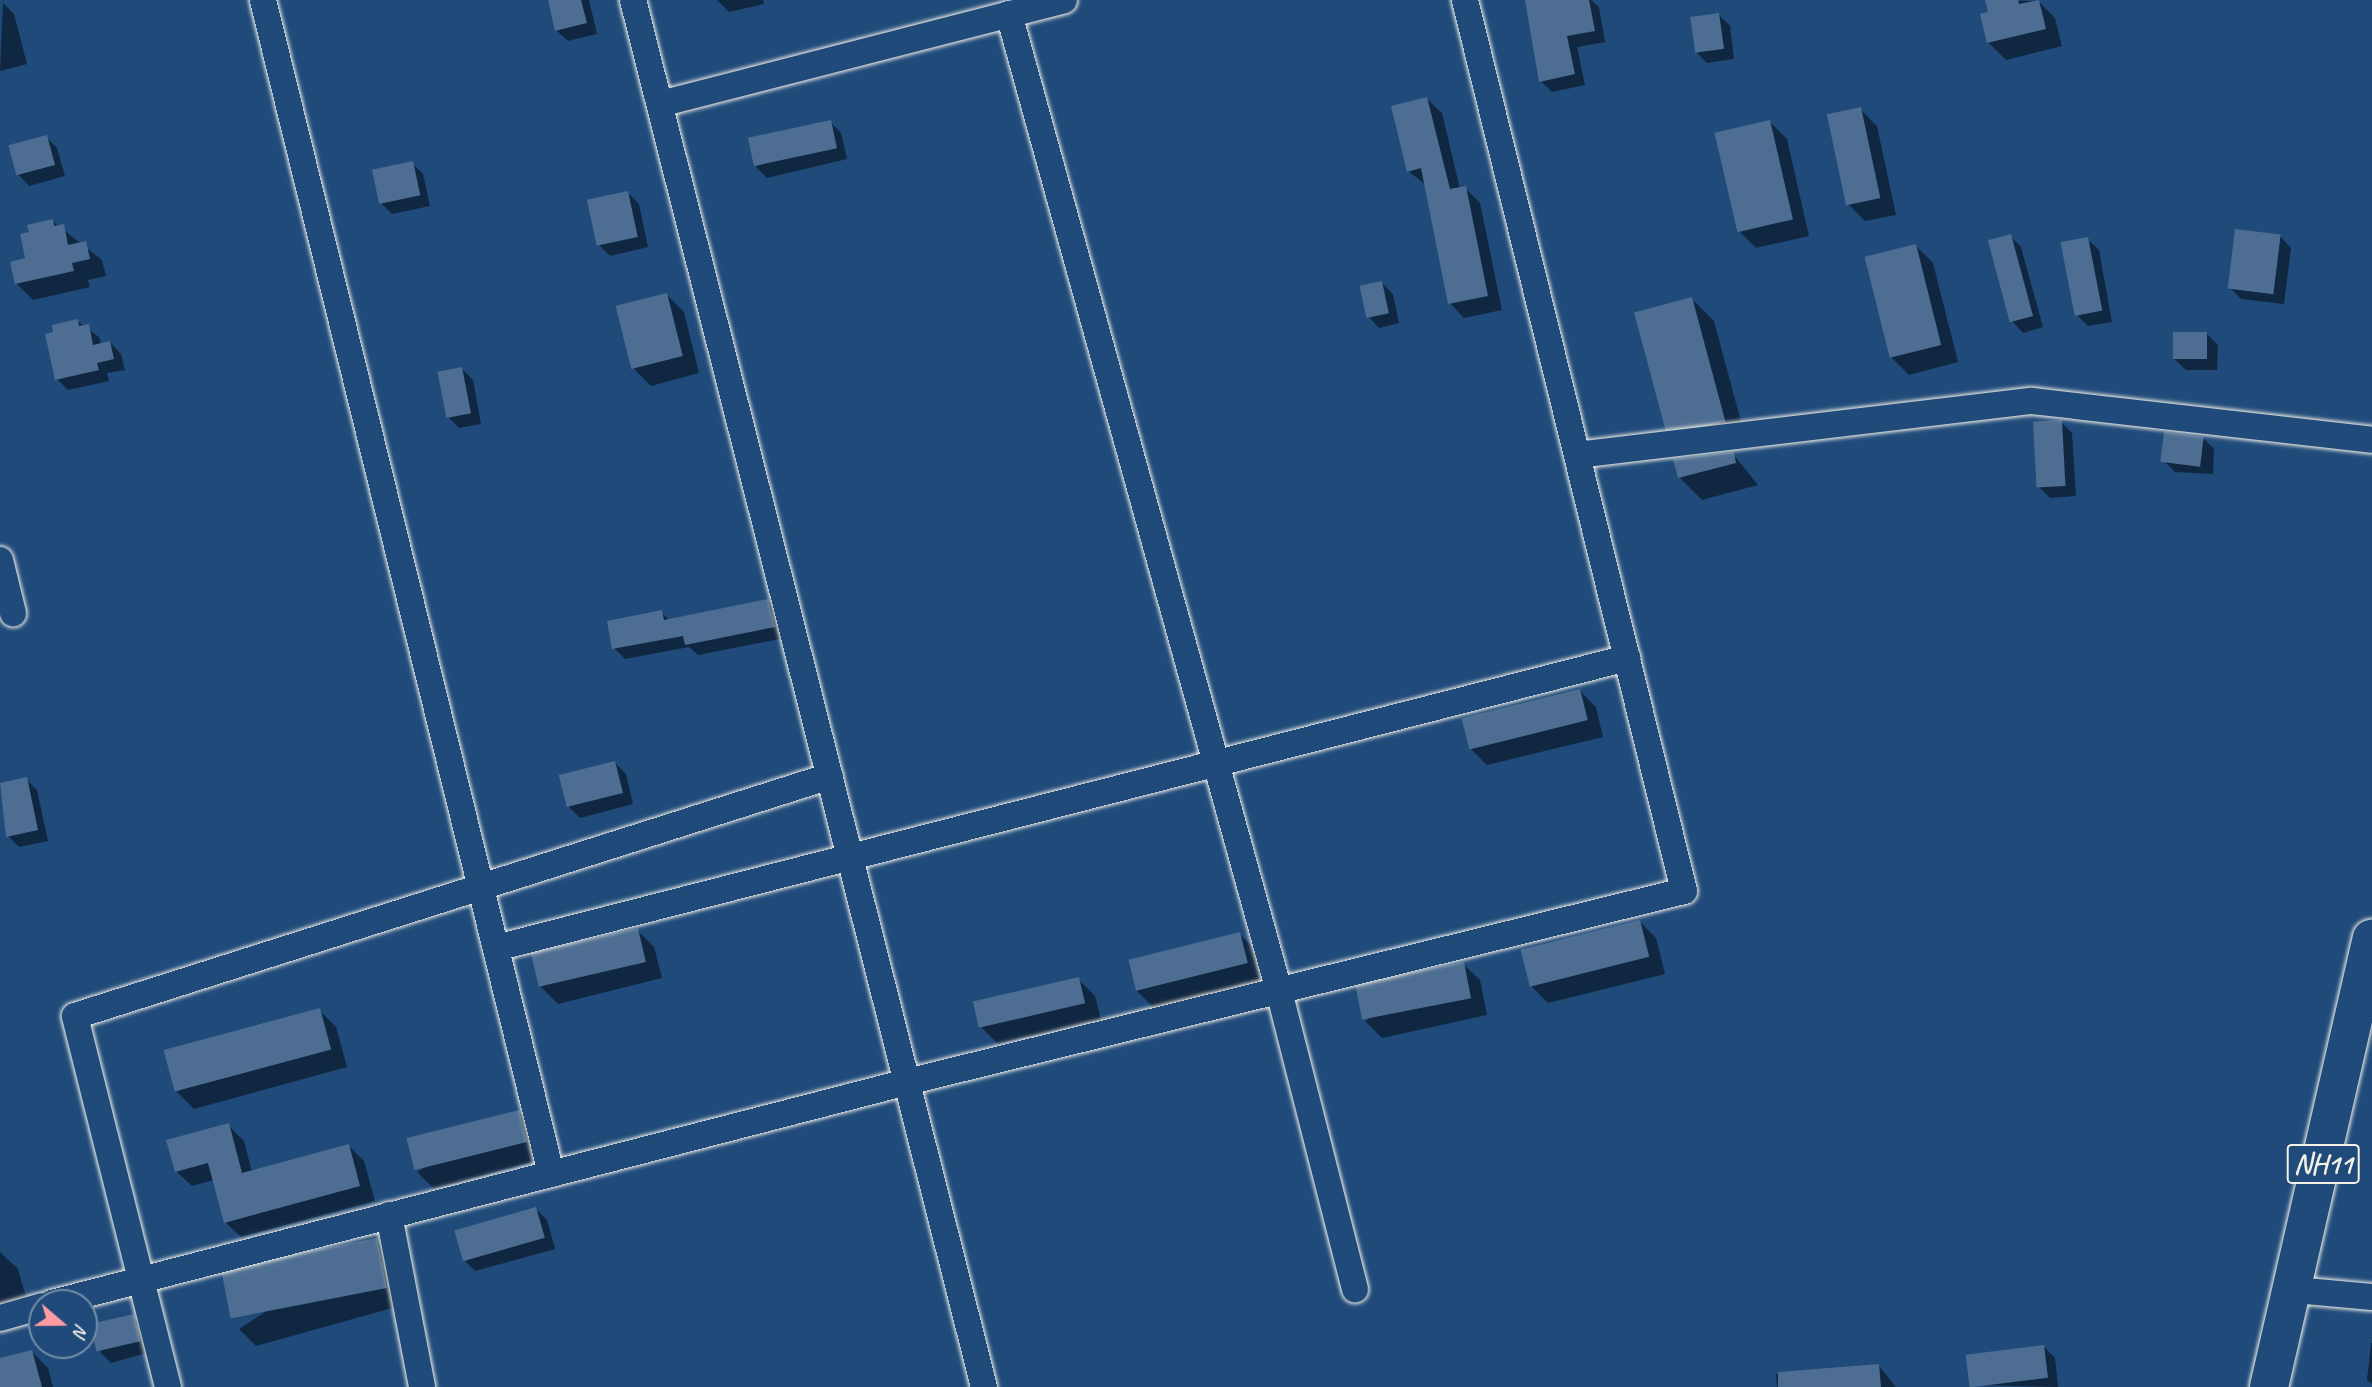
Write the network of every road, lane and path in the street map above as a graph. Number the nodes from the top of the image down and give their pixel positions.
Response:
1 (263, 0) edge
2 (633, 0) edge
3 (1064, 0) edge
4 (1465, 0) edge
5 (1009, 14) junction
6 (660, 104) junction
7 (2372, 440) edge
8 (1577, 455) junction
9 (0, 560) edge
10 (13, 613) dead end
11 (1627, 658) junction
12 (1216, 763) junction
13 (830, 776) junction
14 (850, 857) junction
15 (480, 884) junction
16 (2372, 939) edge
17 (496, 948) junction
18 (1279, 991) junction
19 (907, 1082) junction
20 (551, 1173) junction
21 (390, 1215) junction
22 (141, 1278) junction
23 (1355, 1289) dead end
24 (98, 1290) edge
25 (2295, 1290) junction
26 (2372, 1297) edge
27 (28, 1310) edge
28 (0, 1318) edge
29 (168, 1387) edge
30 (422, 1387) edge
31 (984, 1387) edge
32 (2269, 1387) edge

1 - 15 street
2 - 6 street
3 - 5 street
4 - 8 street
5 - 6 street
5 - 12 street
6 - 13 street
7 - 8 street
8 - 11 street
9 - 10 street
11 - 12 street
11 - 18 street
12 - 14 street
12 - 18 street
13 - 14 street
13 - 15 street
14 - 17 street
14 - 19 street
15 - 17 street
15 - 22 street
16 - 25 highway, NH11
17 - 20 street
18 - 19 street
18 - 23 street
19 - 20 street
19 - 31 street
20 - 21 street
21 - 22 street
21 - 30 street
22 - 24 street
22 - 29 street
25 - 26 street
25 - 32 highway, NH11
27 - 28 street

